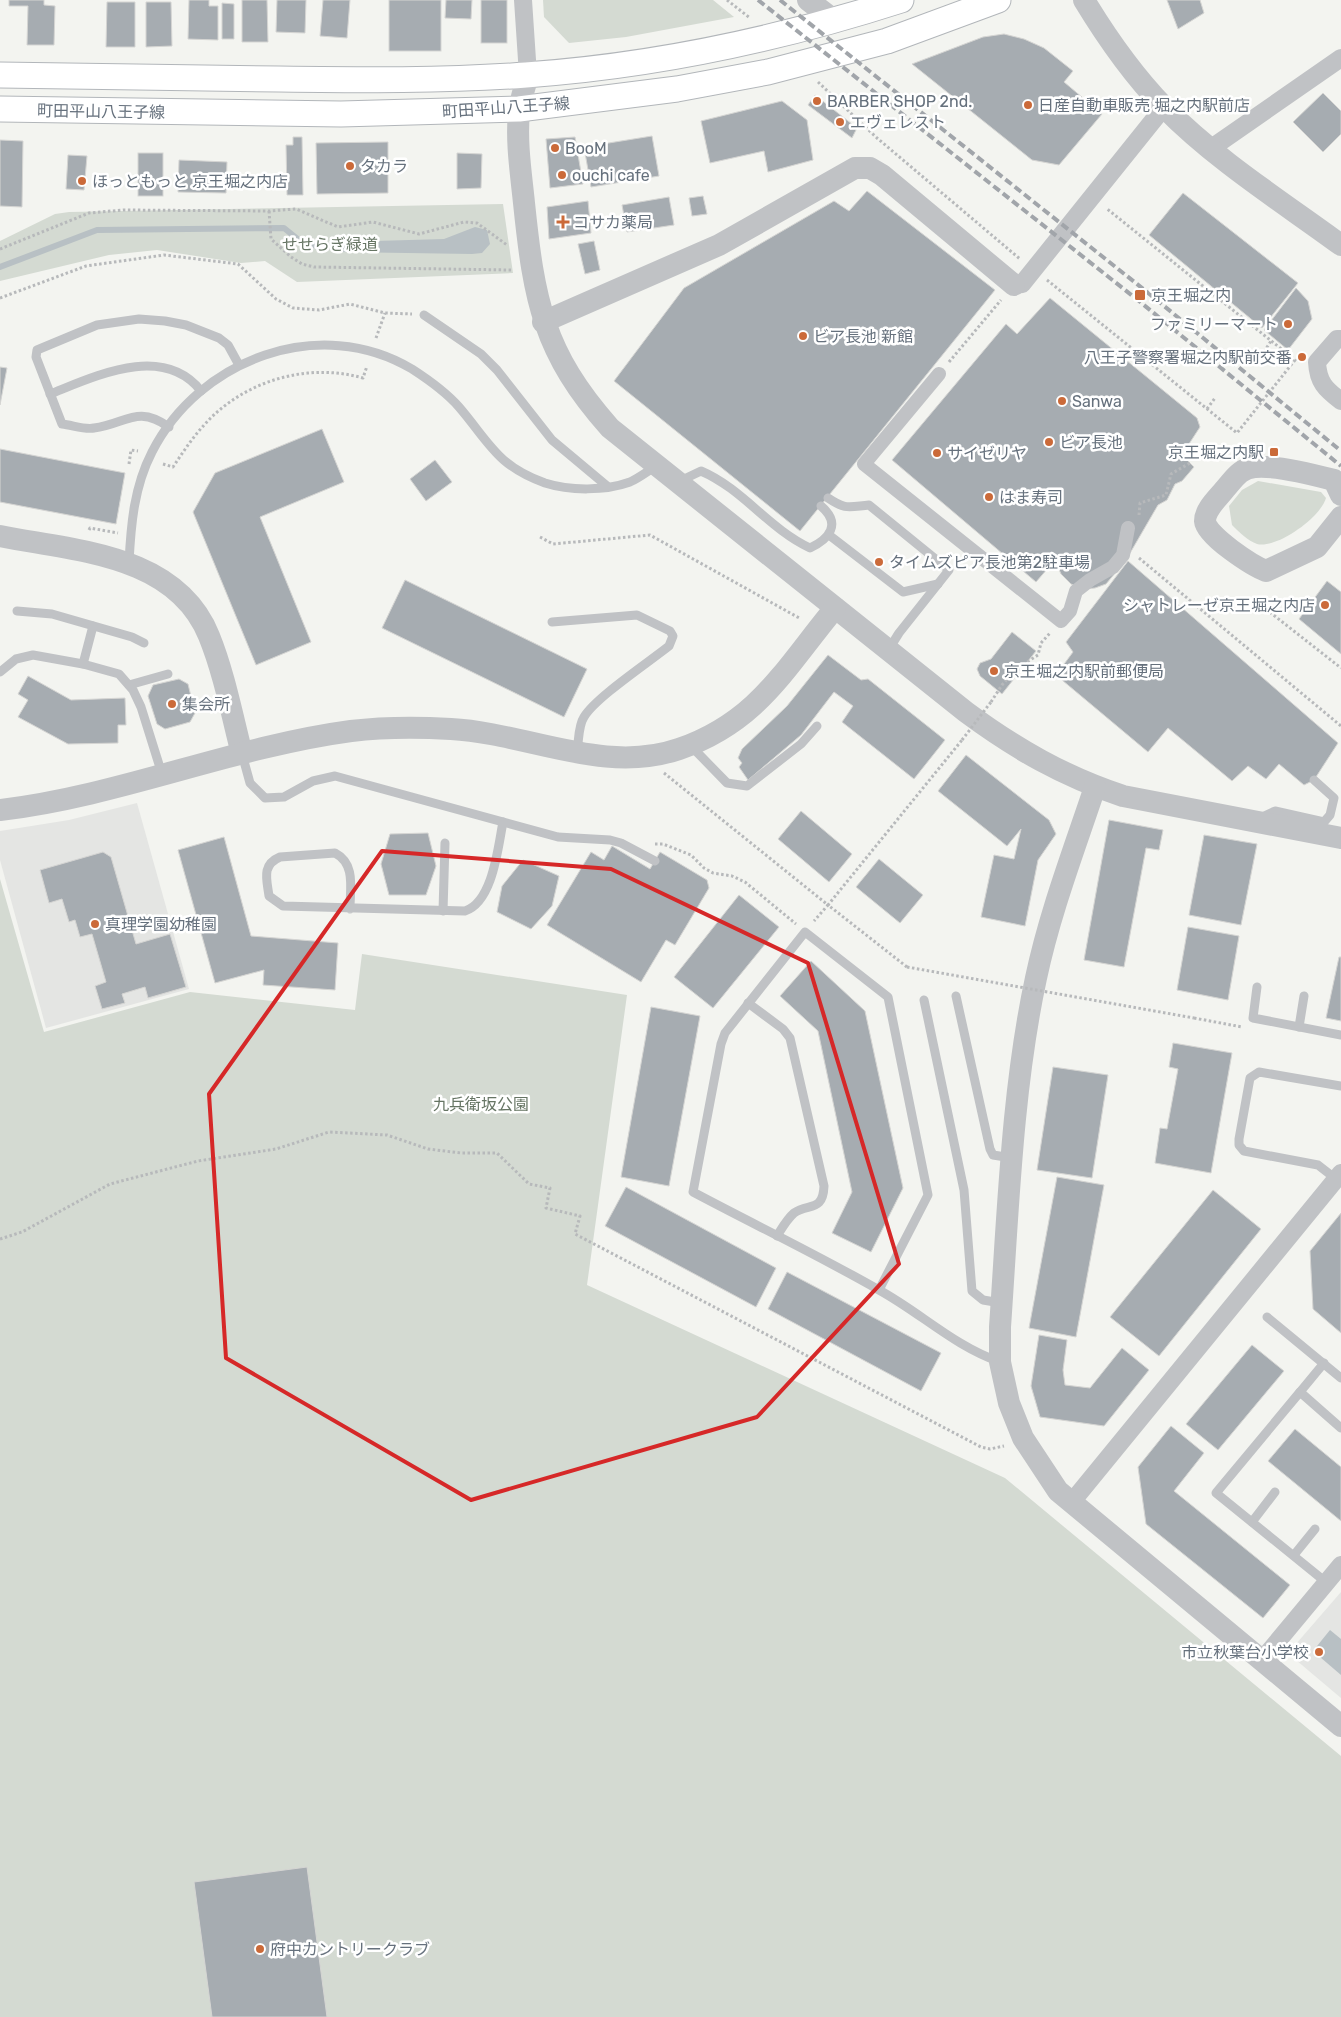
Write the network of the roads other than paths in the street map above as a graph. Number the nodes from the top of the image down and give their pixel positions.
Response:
1 (523, 0) edge
2 (808, 0) edge
3 (901, 0) edge
4 (998, 0) edge
5 (1084, 0) edge
6 (835, 21) junction
7 (1341, 58) edge
8 (0, 75) edge
9 (528, 75) junction
10 (1164, 107) junction
11 (0, 109) edge
12 (519, 110) junction
13 (1210, 149) junction
14 (1341, 245) edge
15 (1014, 285) joint
16 (424, 314) road end
17 (543, 322) junction
18 (1341, 339) edge
19 (239, 365) junction
20 (939, 374) road end
21 (1341, 386) edge
22 (1323, 387) junction
23 (201, 391) junction
24 (50, 394) junction
25 (1341, 401) edge
26 (169, 426) junction
27 (656, 466) junction
28 (677, 482) junction
29 (1339, 482) edge
30 (607, 486) junction
31 (828, 498) dead end
32 (821, 506) dead end
33 (1340, 516) edge
34 (1128, 528) road end
35 (829, 534) junction
36 (0, 536) edge
37 (130, 562) junction
38 (938, 584) junction
39 (835, 608) junction
40 (17, 611) dead end
41 (552, 622) dead end
42 (93, 626) junction
43 (144, 643) dead end
44 (888, 650) junction
45 (83, 664) junction
46 (0, 672) edge
47 (168, 674) dead end
48 (129, 685) junction
49 (816, 726) dead end
50 (690, 745) junction
51 (577, 752) junction
52 (242, 754) junction
53 (162, 775) junction
54 (1314, 780) dead end
55 (1095, 786) junction
56 (0, 810) edge
57 (503, 822) junction
58 (1253, 822) junction
59 (1341, 838) edge
60 (445, 843) dead end
61 (654, 861) dead end
62 (350, 909) junction
63 (443, 911) junction
64 (1257, 987) dead end
65 (956, 996) dead end
66 (1304, 996) dead end
67 (924, 1000) dead end
68 (748, 1003) junction
69 (1299, 1027) junction
70 (1341, 1035) edge
71 (1341, 1086) edge
72 (1013, 1159) junction
73 (1338, 1182) edge
74 (777, 1236) junction
75 (879, 1290) junction
76 (1001, 1303) junction
77 (1268, 1317) dead end
78 (1000, 1362) junction
79 (1324, 1363) junction
80 (1341, 1378) edge
81 (1300, 1392) junction
82 (1341, 1428) edge
83 (1276, 1492) dead end
84 (1071, 1503) junction
85 (1252, 1522) junction
86 (1315, 1529) dead end
87 (1294, 1555) junction
88 (1341, 1565) edge
89 (1326, 1583) junction
90 (1262, 1660) junction
91 (1341, 1726) edge

1 - 9 street
2 - 6 street
3 - 6 main road, 町田平山八王子線
4 - 12 main road, 町田平山八王子線
5 - 10 street
6 - 9 main road, 町田平山八王子線
7 - 13 street
8 - 9 main road, 町田平山八王子線
9 - 12 street
10 - 13 street
10 - 15 street
11 - 12 main road, 町田平山八王子線
12 - 17 street
13 - 14 street
15 - 17 street
16 - 30 lane
17 - 27 street
18 - 22 street
19 - 23 lane
19 - 24 lane
19 - 30 lane
20 - 34 street
21 - 22 lane
22 - 25 street
23 - 24 lane
23 - 26 lane
24 - 26 lane
26 - 37 lane
27 - 28 street
27 - 30 lane
28 - 35 lane
28 - 39 street
29 - 33 street
31 - 38 lane
32 - 35 lane
35 - 38 lane
36 - 37 street
37 - 52 street
38 - 44 lane
39 - 44 street
39 - 50 street
40 - 42 lane
41 - 51 lane
42 - 43 lane
42 - 45 lane
44 - 55 street
45 - 46 lane
45 - 48 lane
47 - 48 lane
48 - 53 lane
49 - 50 lane
50 - 51 street
51 - 52 street
52 - 53 street
52 - 57 lane
53 - 56 street
54 - 58 lane
55 - 58 street
55 - 72 street
57 - 61 lane
57 - 63 lane
58 - 59 street
60 - 63 lane
62 - 62 lane
62 - 63 lane
64 - 69 lane
65 - 72 lane
66 - 69 lane
67 - 76 lane
68 - 74 lane
68 - 74 lane
68 - 75 lane
69 - 70 lane
71 - 73 lane
72 - 76 street
73 - 84 street
74 - 75 lane
75 - 78 lane
76 - 78 street
77 - 79 lane
78 - 84 street
79 - 80 lane
79 - 81 lane
81 - 82 lane
81 - 85 lane
83 - 85 lane
84 - 90 street
85 - 87 lane
86 - 87 lane
87 - 89 lane
88 - 89 street
89 - 90 street
90 - 91 street

